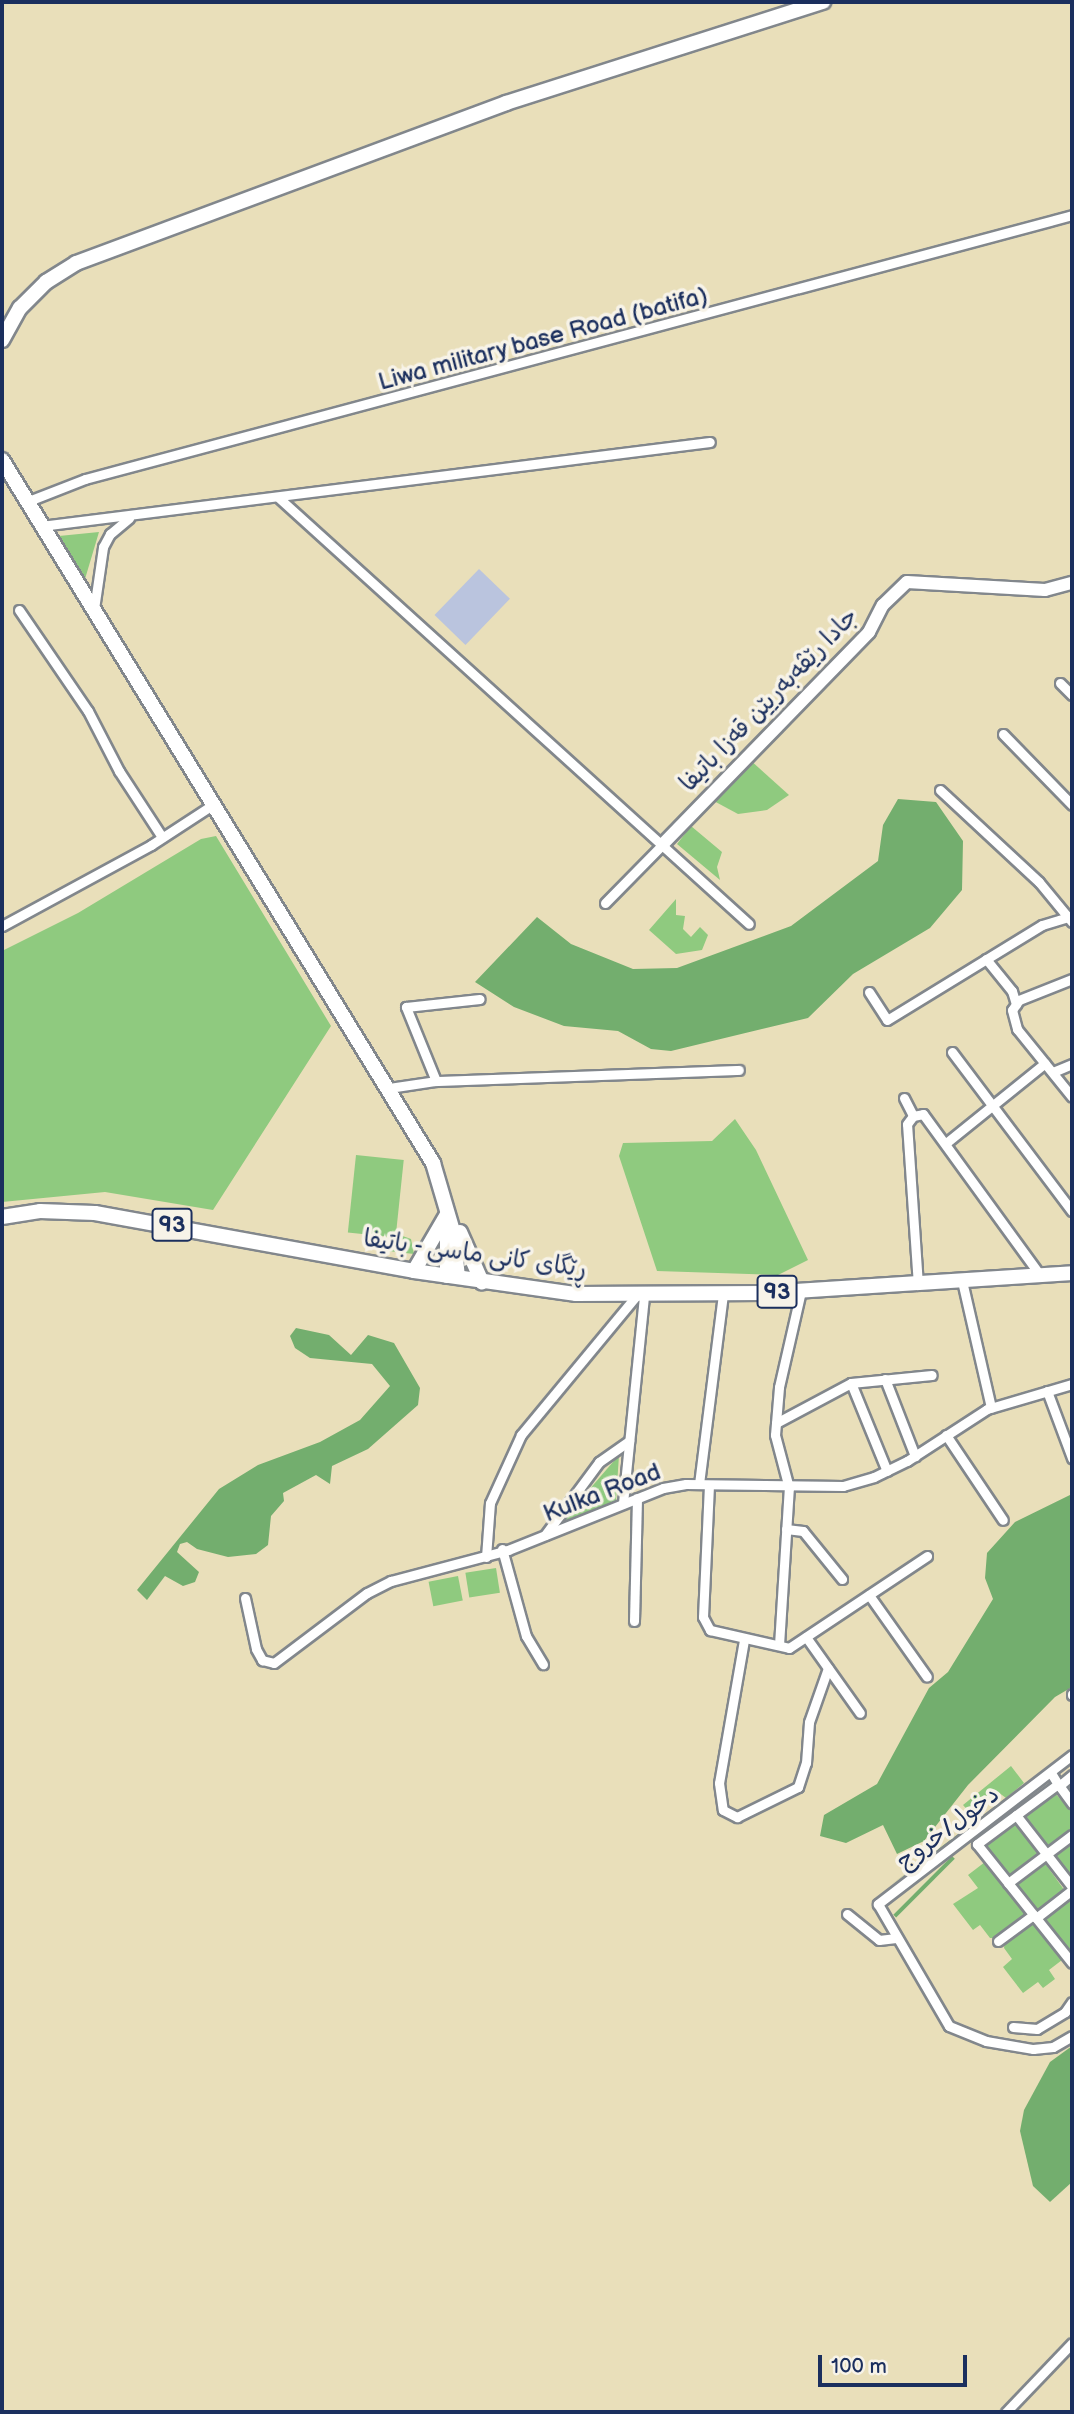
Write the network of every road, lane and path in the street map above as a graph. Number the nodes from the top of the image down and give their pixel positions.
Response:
1 (823, 2) edge
2 (1072, 215) edge
3 (2, 340) edge
4 (710, 442) dead end
5 (2, 460) edge
6 (279, 498) junction
7 (26, 502) junction
8 (132, 516) junction
9 (40, 526) junction
10 (1072, 583) edge
11 (94, 609) junction
12 (19, 610) dead end
13 (1060, 682) dead end
14 (1072, 695) edge
15 (1003, 734) dead end
16 (940, 790) dead end
17 (214, 804) junction
18 (1072, 805) edge
19 (162, 837) junction
20 (662, 845) junction
21 (605, 903) dead end
22 (1072, 918) edge
23 (749, 923) dead end
24 (2, 926) edge
25 (986, 959) junction
26 (1072, 979) edge
27 (869, 992) dead end
28 (480, 999) dead end
29 (1016, 1004) junction
30 (952, 1052) dead end
31 (1045, 1063) junction
32 (1072, 1065) edge
33 (739, 1069) dead end
34 (1053, 1072) junction
35 (436, 1081) junction
36 (389, 1088) junction
37 (1072, 1097) edge
38 (904, 1098) dead end
39 (993, 1107) junction
40 (914, 1115) junction
41 (946, 1143) junction
42 (1072, 1210) edge
43 (447, 1214) junction
44 (2, 1217) edge
45 (414, 1271) junction
46 (1072, 1273) edge
47 (1040, 1275) junction
48 (453, 1277) junction
49 (962, 1281) junction
50 (482, 1282) junction
51 (918, 1285) junction
52 (801, 1291) junction
53 (723, 1294) junction
54 (640, 1295) junction
55 (932, 1375) dead end
56 (885, 1379) junction
57 (851, 1383) junction
58 (1072, 1384) edge
59 (1047, 1391) junction
60 (991, 1408) junction
61 (776, 1423) junction
62 (946, 1436) junction
63 (629, 1441) junction
64 (915, 1456) junction
65 (1072, 1458) edge
66 (887, 1471) junction
67 (699, 1484) junction
68 (709, 1485) junction
69 (789, 1488) junction
70 (637, 1498) junction
71 (623, 1503) junction
72 (1003, 1520) dead end
73 (786, 1528) junction
74 (544, 1536) junction
75 (503, 1550) junction
76 (927, 1556) dead end
77 (486, 1557) junction
78 (842, 1579) dead end
79 (869, 1595) junction
80 (245, 1598) dead end
81 (634, 1620) dead end
82 (806, 1637) junction
83 (744, 1640) junction
84 (779, 1645) junction
85 (543, 1664) dead end
86 (828, 1668) junction
87 (927, 1678) dead end
88 (860, 1713) dead end
89 (1072, 1755) edge
90 (1051, 1773) junction
91 (1072, 1775) edge
92 (1059, 1785) junction
93 (1072, 1803) edge
94 (1016, 1815) junction
95 (1072, 1835) edge
96 (1046, 1854) junction
97 (1008, 1883) junction
98 (1072, 1888) edge
99 (847, 1914) dead end
100 (1035, 1917) junction
101 (896, 1938) junction
102 (999, 1941) dead end
103 (1072, 1963) edge
104 (1072, 2003) edge
105 (1013, 2027) dead end
106 (1072, 2036) edge
107 (1072, 2343) edge
108 (1006, 2412) edge

1 - 3 main road
2 - 7 street, Liwa military base Road (batifa)
4 - 6 street
5 - 7 main road
6 - 8 street
6 - 20 street
7 - 9 main road
8 - 9 street
8 - 11 street
9 - 11 main road
10 - 20 street, جادا رێڤه‌به‌ريێن قه‌زا باتيفا
11 - 17 main road
12 - 19 street
13 - 14 street
15 - 18 street
16 - 22 street
17 - 19 street
17 - 36 main road
19 - 24 street
20 - 21 street
20 - 23 street
22 - 25 street
25 - 27 street
25 - 29 street
26 - 29 street
28 - 35 street
29 - 31 street
30 - 39 street
31 - 34 street
31 - 39 street
32 - 34 street
33 - 35 street
34 - 37 street
35 - 36 street
36 - 43 main road
38 - 40 street
39 - 41 street
39 - 42 street
40 - 41 street
40 - 51 street
41 - 47 street
43 - 45 main road
43 - 48 main road
43 - 50 main road
44 - 45 main road, ڕێگای کانی ماسی - باتيفا / 93
45 - 48 main road, ڕێگای کانی ماسی - باتيفا / 93
46 - 47 main road, ڕێگای کانی ماسی - باتيفا / 93
47 - 49 main road, ڕێگای کانی ماسی - باتيفا / 93
48 - 50 main road, ڕێگای کانی ماسی - باتيفا / 93
49 - 51 main road, ڕێگای کانی ماسی - باتيفا / 93
49 - 60 street
50 - 54 main road, ڕێگای کانی ماسی - باتيفا / 93
51 - 52 main road, ڕێگای کانی ماسی - باتيفا / 93
52 - 53 main road, ڕێگای کانی ماسی - باتيفا / 93
52 - 61 street
53 - 54 main road, ڕێگای کانی ماسی - باتيفا / 93
53 - 67 street
54 - 63 street
54 - 77 street
55 - 56 street
56 - 57 street
56 - 64 street
57 - 61 street
57 - 66 street
58 - 59 street, Kulka Road
59 - 60 street, Kulka Road
59 - 65 street
60 - 62 street, Kulka Road
61 - 69 street
62 - 64 street, Kulka Road
62 - 72 street
63 - 71 street
63 - 74 street
64 - 66 street, Kulka Road
66 - 69 street, Kulka Road
67 - 68 street, Kulka Road
67 - 70 street, Kulka Road
68 - 69 street, Kulka Road
68 - 83 street
69 - 73 street
70 - 71 street, Kulka Road
70 - 81 street
71 - 74 street, Kulka Road
73 - 78 street
73 - 84 street
74 - 75 street, Kulka Road
75 - 77 street, Kulka Road
75 - 85 street
76 - 79 street
77 - 80 street, Kulka Road
79 - 82 street
79 - 87 street
82 - 84 street
82 - 86 street
83 - 84 street
83 - 86 street
86 - 88 street
89 - 90 street
90 - 92 street
90 - 101 street, دخول/خروج
91 - 92 street
92 - 93 street
92 - 94 street
94 - 96 street
94 - 97 street
95 - 96 street
96 - 97 street
96 - 98 street
97 - 100 street
98 - 100 street
99 - 101 street
100 - 102 street
100 - 103 street
101 - 106 street
104 - 105 street
107 - 108 street

